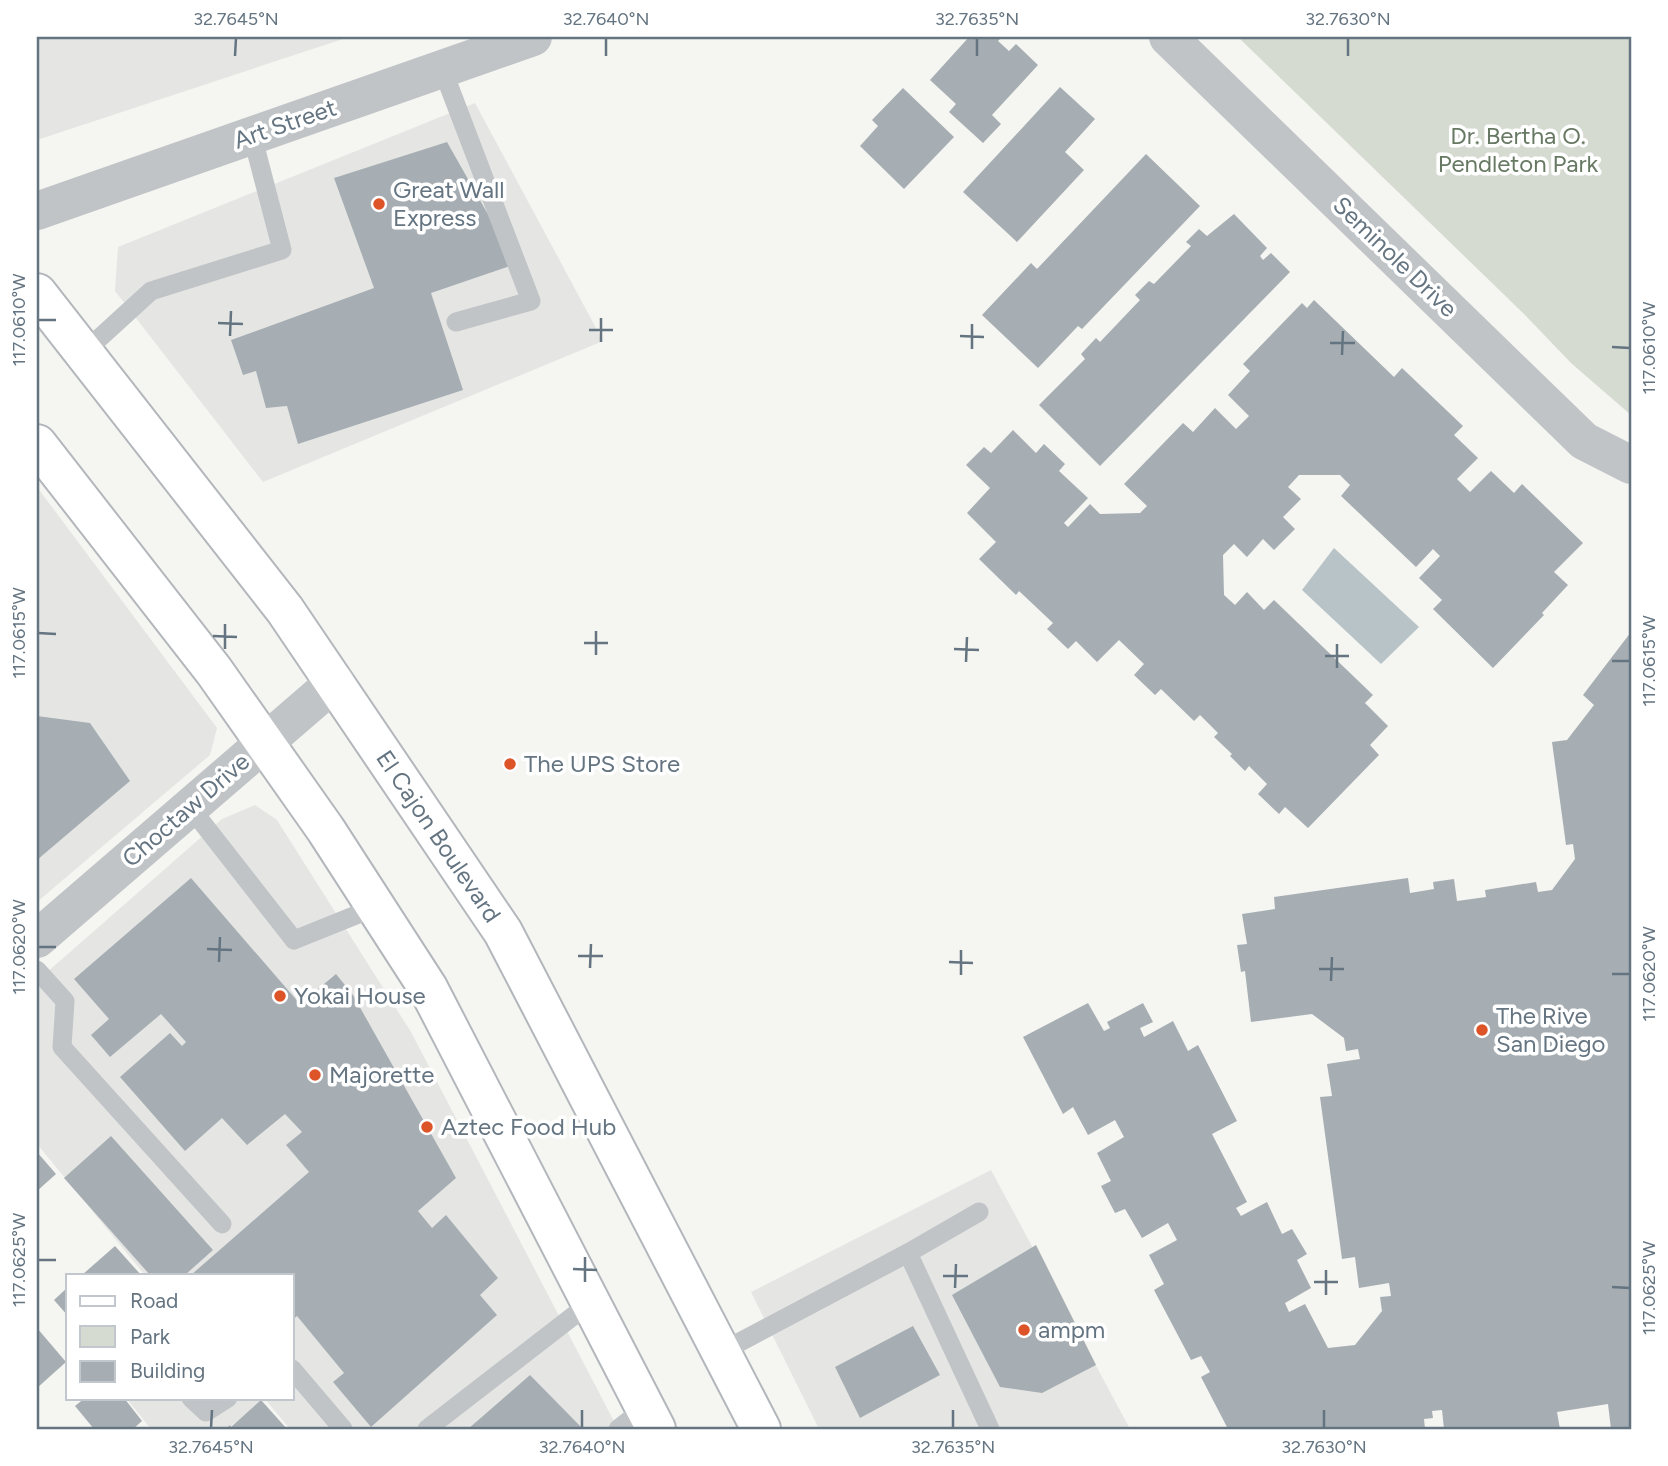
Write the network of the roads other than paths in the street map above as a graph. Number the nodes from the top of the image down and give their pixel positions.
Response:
1 (533, 37) edge
2 (1168, 37) edge
3 (478, 46) edge
4 (442, 68) junction
5 (252, 135) junction
6 (37, 211) edge
7 (37, 293) edge
8 (456, 322) dead end
9 (83, 353) junction
10 (37, 444) edge
11 (1631, 465) edge
12 (335, 682) junction
13 (265, 742) junction
14 (190, 807) junction
15 (376, 907) junction
16 (37, 939) edge
17 (37, 971) edge
18 (979, 1212) dead end
19 (222, 1224) dead end
20 (908, 1253) junction
21 (590, 1303) junction
22 (721, 1352) junction
23 (294, 1371) edge
24 (193, 1400) edge
25 (225, 1400) edge
26 (640, 1422) edge
27 (343, 1429) edge
28 (427, 1429) edge
29 (761, 1429) edge
30 (989, 1429) edge

1 - 3 street, Art Street
2 - 11 street, Seminole Drive
3 - 4 street, Art Street
4 - 5 street, Art Street
4 - 8 lane
5 - 6 street, Art Street
5 - 9 lane
7 - 9 main road, El Cajon Boulevard
9 - 12 main road, El Cajon Boulevard
10 - 13 main road
12 - 13 street, Choctaw Drive
12 - 22 main road, El Cajon Boulevard
13 - 14 street, Choctaw Drive
13 - 15 main road
14 - 15 lane
14 - 16 street, Choctaw Drive
15 - 21 main road
17 - 19 lane
18 - 20 lane
20 - 22 lane
20 - 30 lane
21 - 26 main road
21 - 28 lane
22 - 29 main road, El Cajon Boulevard
23 - 27 lane
24 - 25 lane

